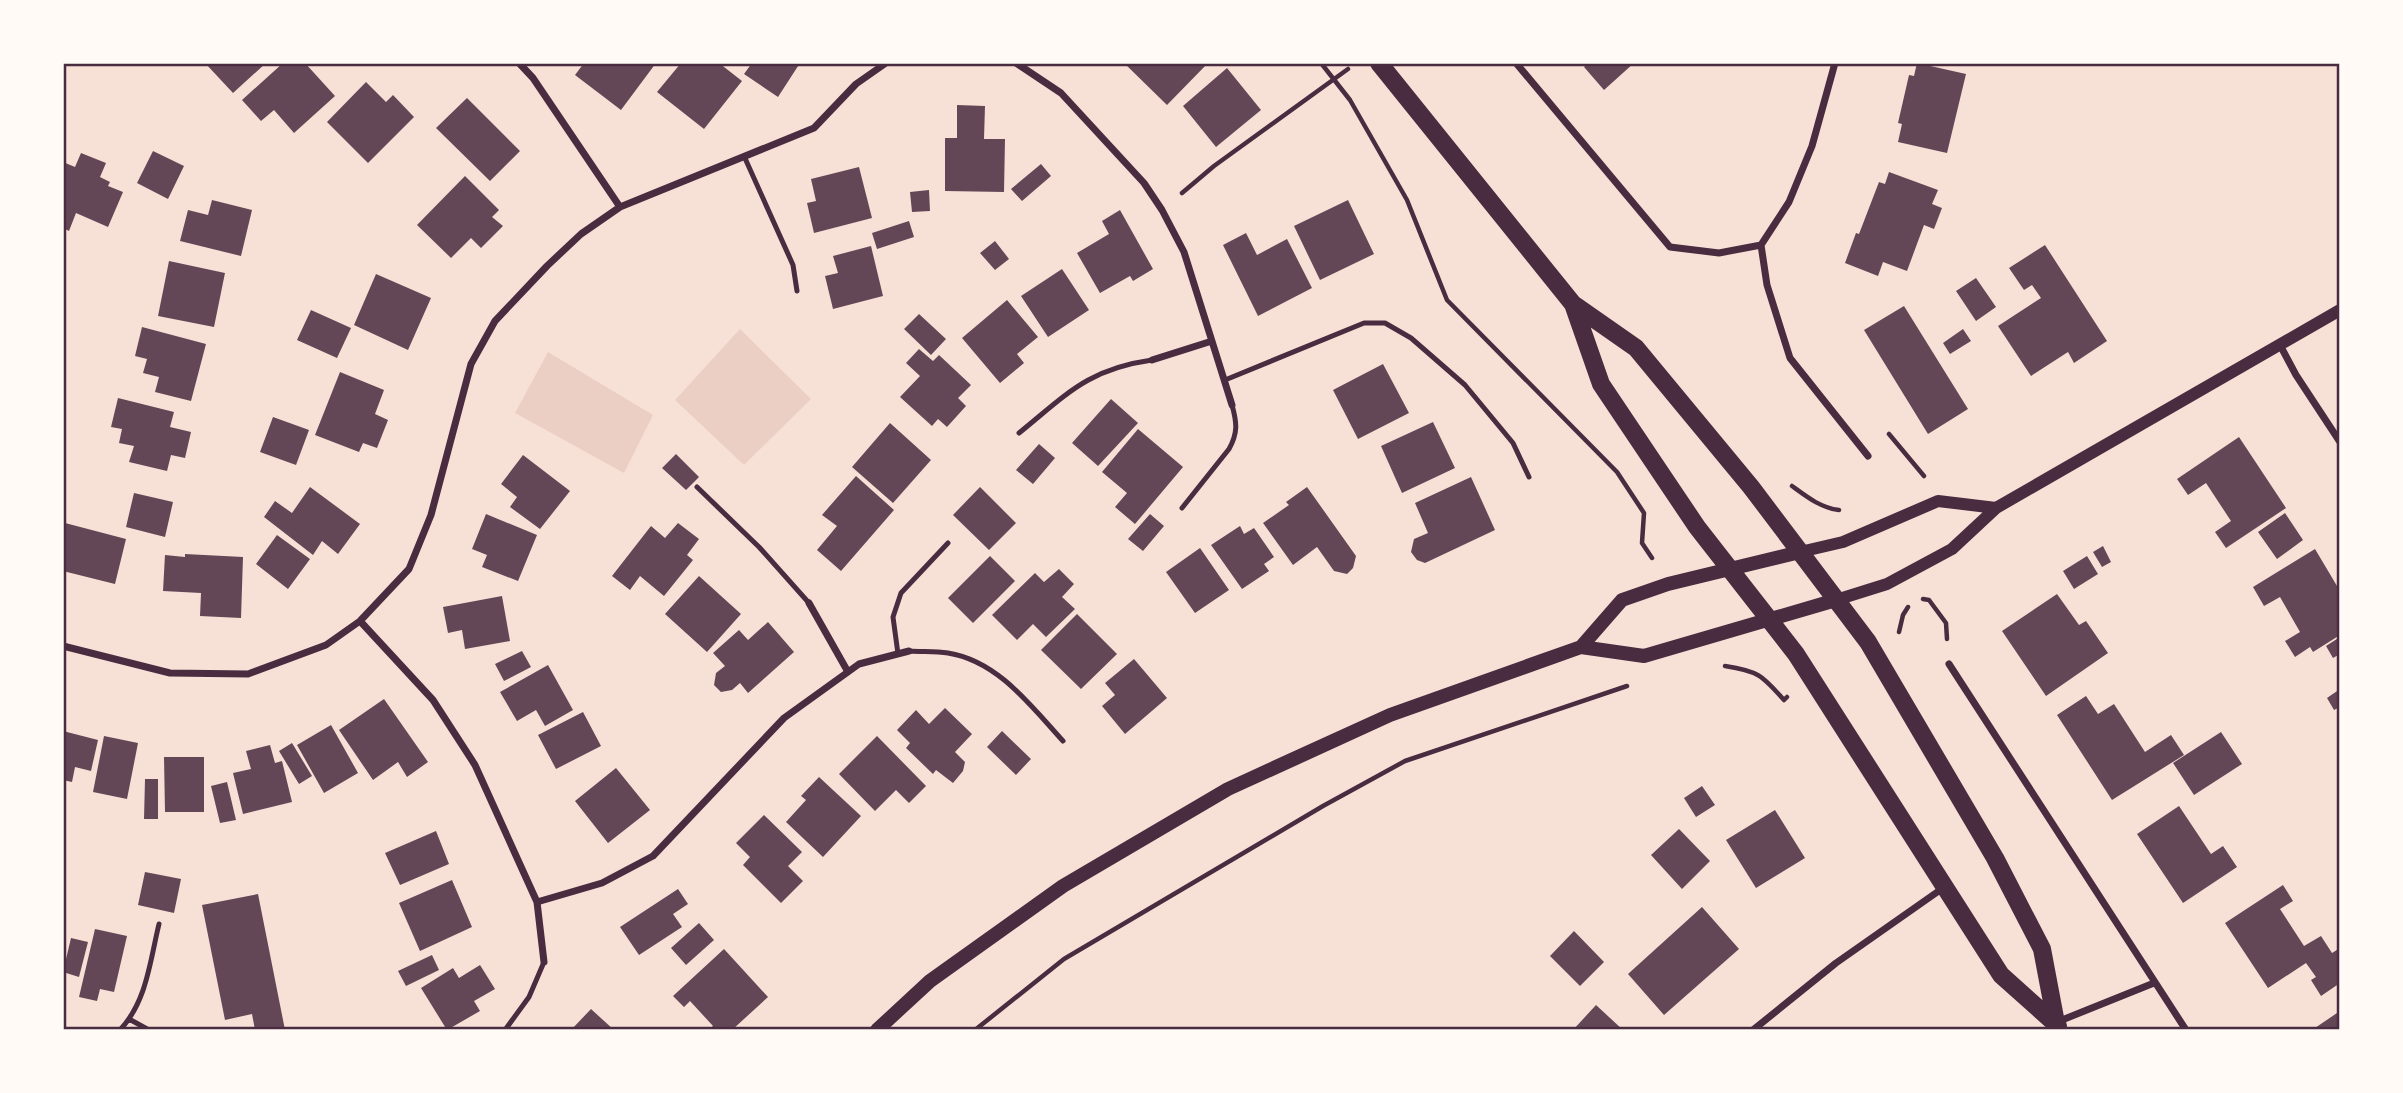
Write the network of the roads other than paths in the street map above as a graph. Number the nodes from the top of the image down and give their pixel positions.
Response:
1 (519, 63) edge
2 (886, 63) edge
3 (1016, 63) edge
4 (1379, 63) edge
5 (1516, 63) edge
6 (1835, 63) edge
7 (744, 156) junction
8 (620, 206) junction
9 (1762, 245) junction
10 (797, 291) dead end
11 (1573, 304) junction
12 (2340, 310) edge
13 (1212, 341) junction
14 (2280, 345) junction
15 (1152, 360) joint
16 (1225, 380) junction
17 (1231, 405) joint
18 (1018, 433) dead end
19 (2340, 442) edge
20 (1868, 456) dead end
21 (1529, 477) dead end
22 (697, 487) dead end
23 (1182, 508) dead end
24 (1996, 508) junction
25 (948, 542) dead end
26 (1800, 552) junction
27 (1729, 568) junction
28 (1836, 600) junction
29 (809, 603) joint
30 (1769, 619) junction
31 (360, 621) junction
32 (63, 646) edge
33 (1581, 647) junction
34 (909, 651) joint
35 (898, 654) junction
36 (1949, 664) dead end
37 (848, 672) junction
38 (1063, 741) dead end
39 (1946, 886) junction
40 (537, 902) junction
41 (159, 924) dead end
42 (544, 961) joint
43 (2154, 983) junction
44 (129, 1019) junction
45 (2058, 1026) edge
46 (120, 1030) edge
47 (149, 1030) edge
48 (505, 1030) edge
49 (877, 1030) edge
50 (1753, 1030) edge
51 (2186, 1030) edge

1 - 8 street
2 - 7 street
3 - 13 street
4 - 11 main road
5 - 9 street
6 - 9 street
7 - 8 street
7 - 10 lane
8 - 31 street
9 - 20 street
11 - 26 main road
11 - 27 main road
12 - 14 street
13 - 15 street
13 - 16 street
14 - 19 street
14 - 24 street
15 - 18 lane
16 - 17 street
16 - 21 lane
17 - 23 lane
22 - 29 lane
24 - 26 street
24 - 28 street
25 - 35 lane
26 - 27 main road
26 - 28 main road
27 - 30 main road
27 - 33 main road
28 - 30 main road
28 - 45 main road
29 - 37 street
30 - 33 main road
30 - 39 main road
31 - 32 street
31 - 40 street
33 - 49 main road
34 - 35 street
34 - 38 lane
35 - 37 street
36 - 43 street
37 - 40 street
39 - 45 main road
39 - 50 street
40 - 42 street
41 - 44 lane
42 - 48 lane
43 - 45 street
43 - 51 street
44 - 46 lane
44 - 47 lane

